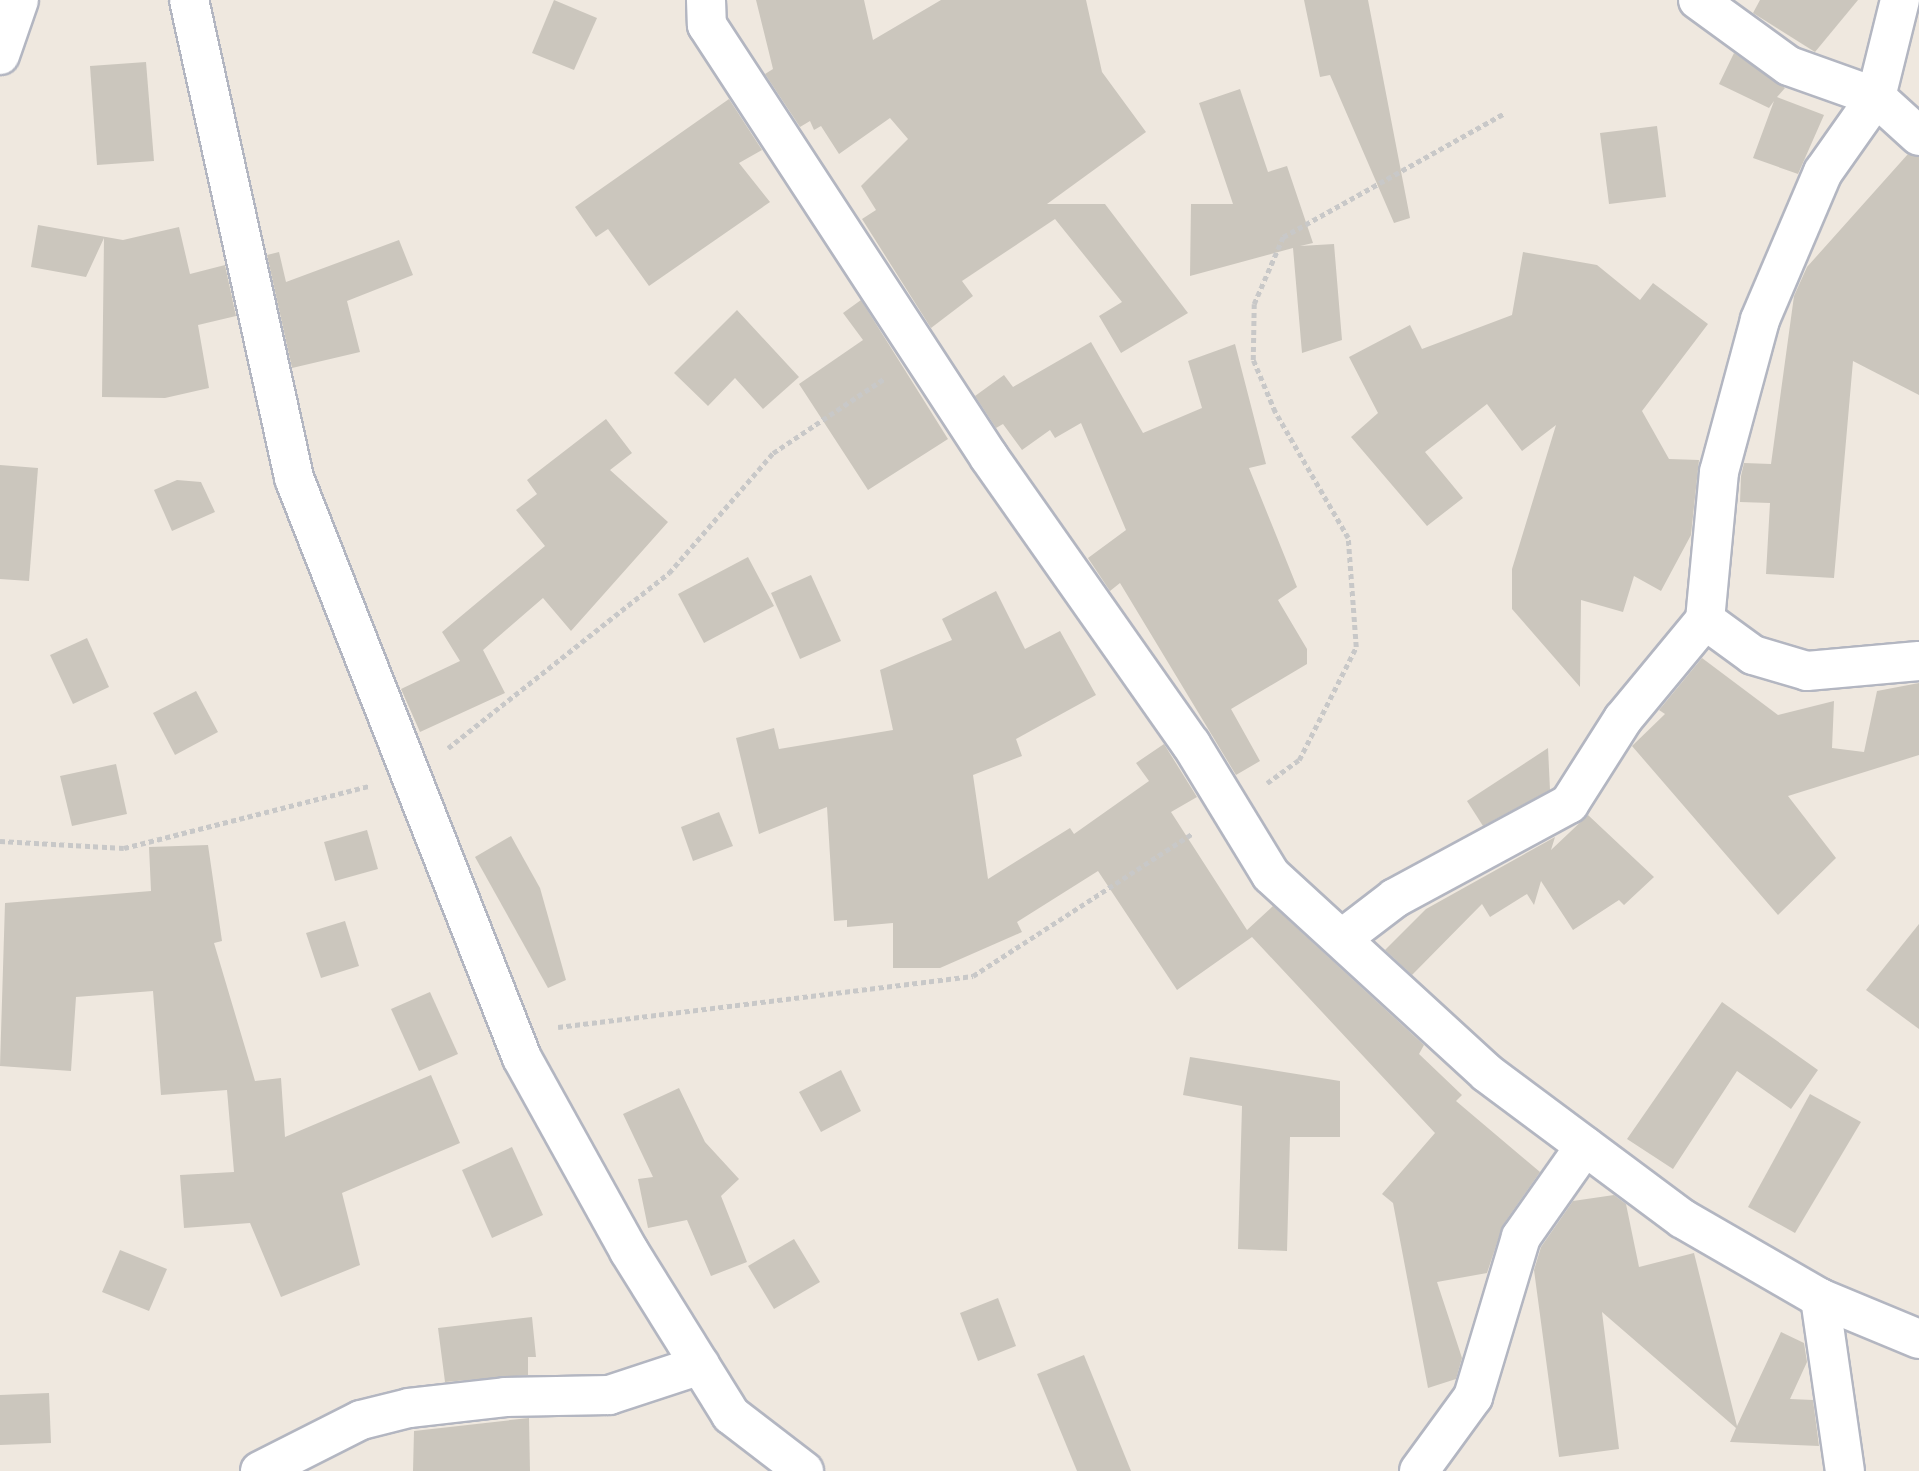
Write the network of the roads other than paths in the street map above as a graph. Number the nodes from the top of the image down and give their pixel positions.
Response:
1 (19, 0) edge
2 (189, 0) edge
3 (706, 0) edge
4 (1698, 0) edge
5 (1900, 0) edge
6 (0, 55) edge
7 (1876, 97) junction
8 (1919, 136) edge
9 (1704, 620) junction
10 (1919, 660) edge
11 (1344, 937) junction
12 (1585, 1146) junction
13 (1820, 1298) junction
14 (1919, 1339) edge
15 (700, 1364) junction
16 (260, 1471) edge
17 (804, 1471) edge
18 (1419, 1471) edge
19 (1845, 1471) edge

1 - 6 street
2 - 15 street
3 - 11 street
4 - 7 street
5 - 7 street
7 - 8 street
7 - 9 street
9 - 10 street
9 - 11 street
11 - 12 street
12 - 13 street
12 - 18 street
13 - 14 street
13 - 19 street
15 - 16 street
15 - 17 street

